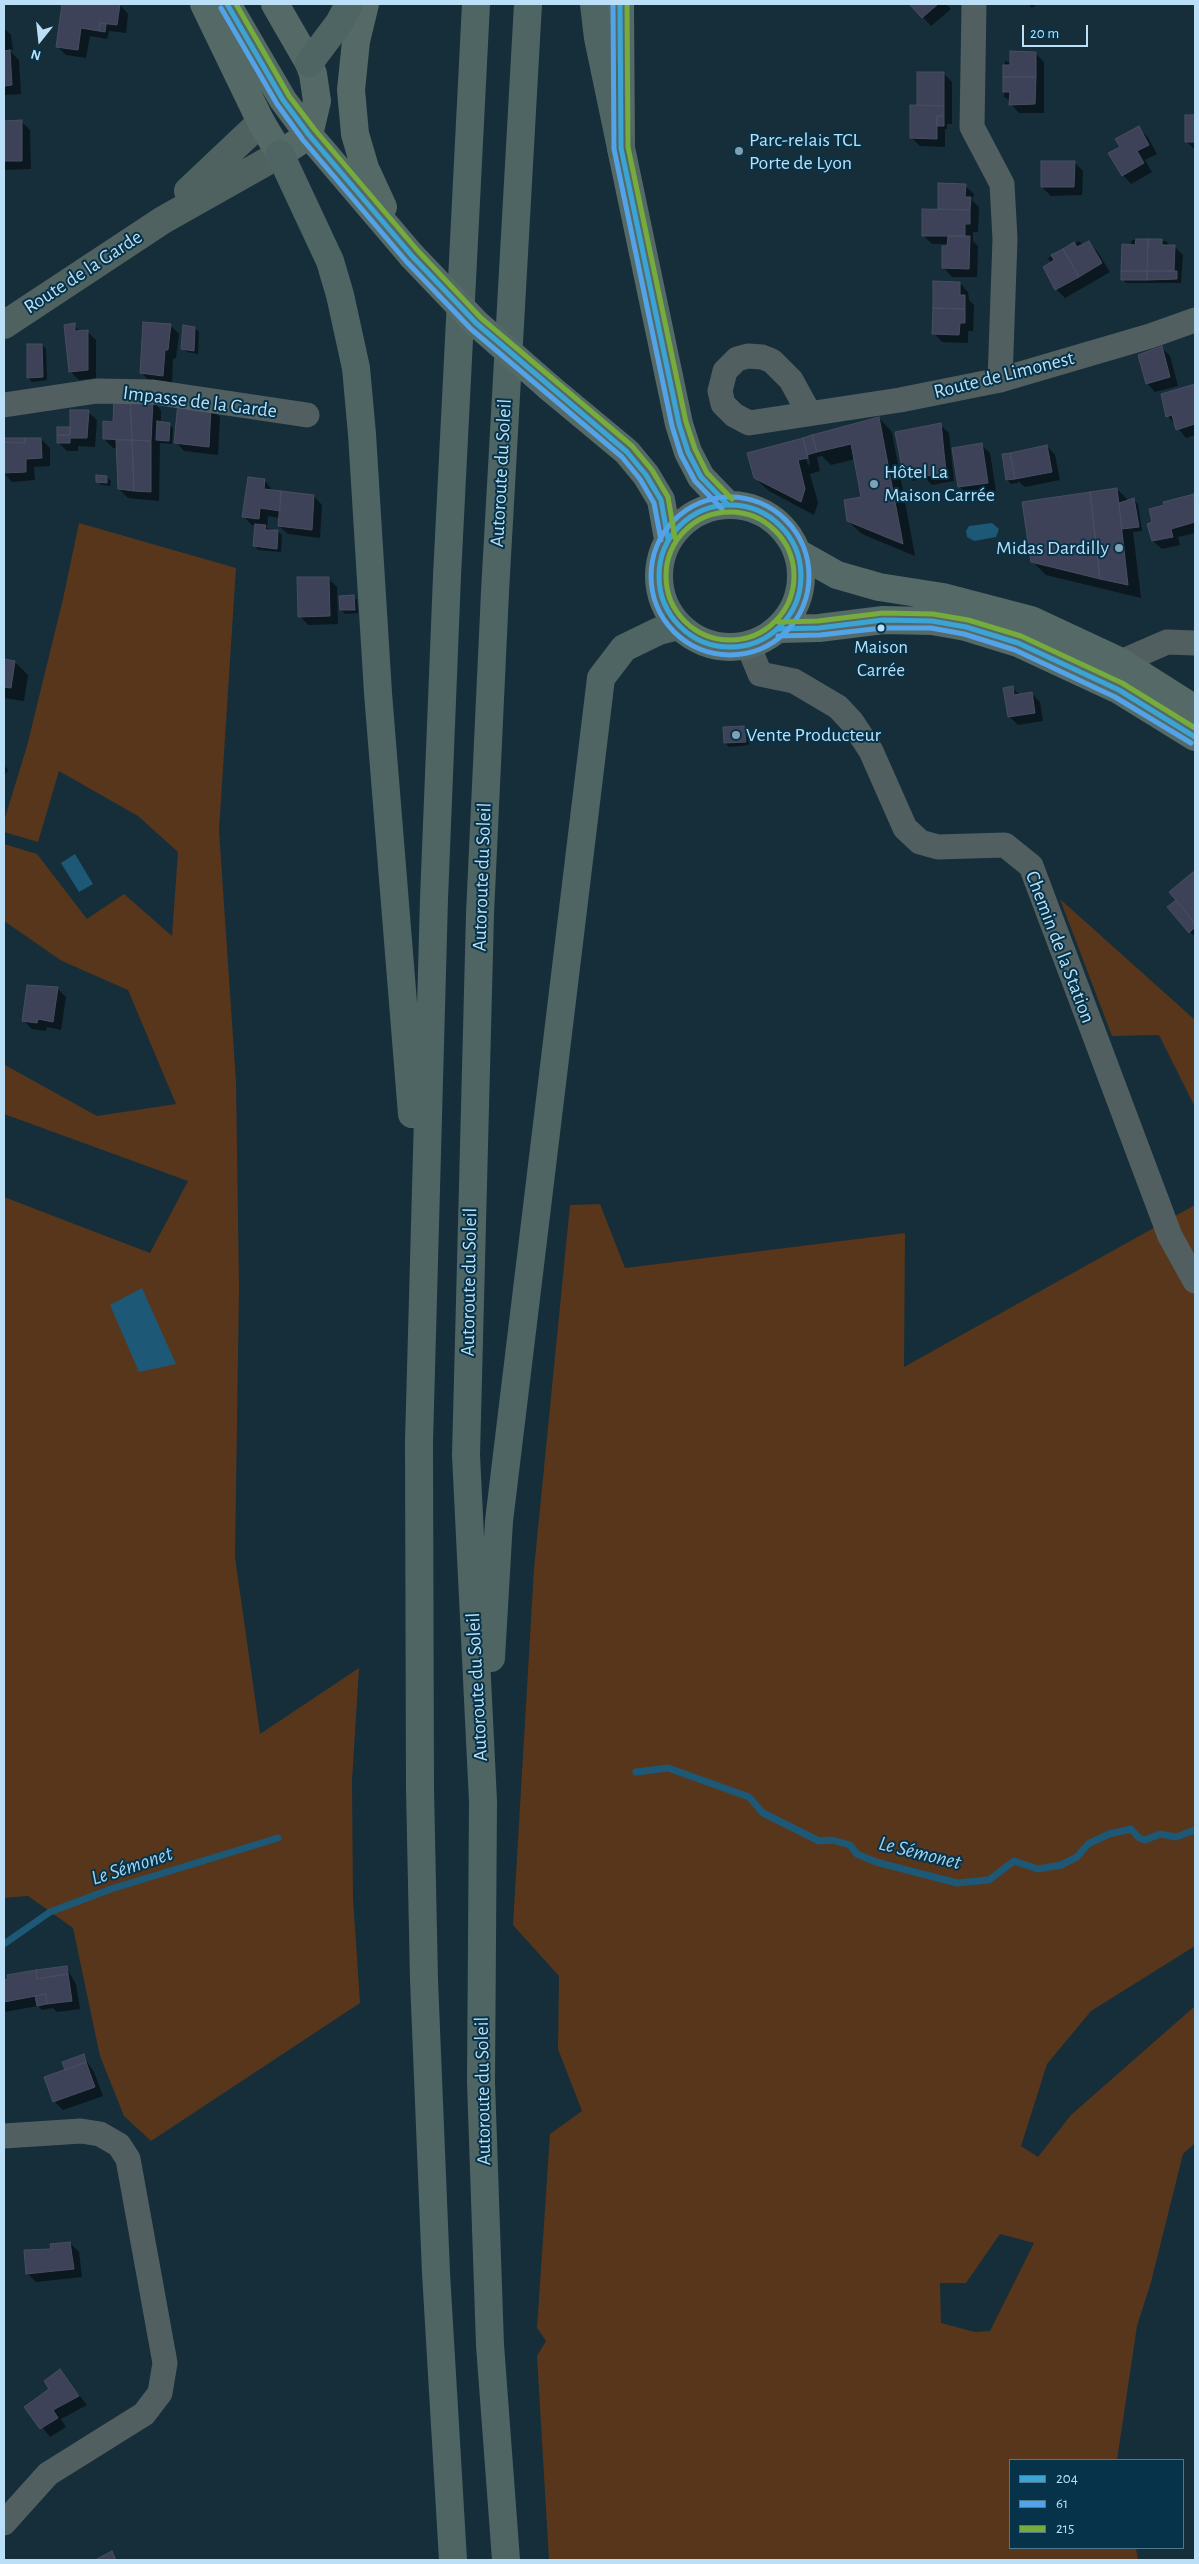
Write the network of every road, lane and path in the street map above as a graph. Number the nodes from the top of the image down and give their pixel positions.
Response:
1 (204, 4) edge
2 (227, 4) edge
3 (275, 4) edge
4 (349, 4) edge
5 (365, 4) edge
6 (476, 4) edge
7 (528, 4) edge
8 (594, 4) edge
9 (620, 4) edge
10 (974, 4) edge
11 (308, 63) junction
12 (283, 100) junction
13 (261, 122) junction
14 (309, 135) junction
15 (620, 148) junction
16 (280, 154) junction
17 (163, 220) junction
18 (412, 256) junction
19 (1195, 320) edge
20 (4, 325) edge
21 (1000, 380) junction
22 (4, 406) edge
23 (809, 412) dead end
24 (307, 415) dead end
25 (727, 504) junction
26 (668, 539) junction
27 (798, 553) junction
28 (679, 626) junction
29 (778, 629) junction
30 (1195, 643) edge
31 (748, 645) junction
32 (1121, 662) junction
33 (1195, 709) edge
34 (1195, 736) edge
35 (423, 1227) junction
36 (1195, 1281) edge
37 (482, 1801) junction
38 (4, 2136) edge
39 (4, 2523) edge
40 (452, 2560) edge
41 (506, 2560) edge

1 - 13 main road
2 - 12 main road
3 - 11 main road
4 - 11 highway
5 - 18 main road
6 - 35 highway
7 - 37 highway, Autoroute du Soleil
8 - 15 highway
9 - 15 main road
10 - 21 street
11 - 12 main road
11 - 14 main road
12 - 13 main road
12 - 14 main road
13 - 16 main road
13 - 17 street, Route de la Garde
14 - 16 main road
14 - 18 main road
15 - 25 main road
16 - 17 street, Route de la Garde
16 - 35 highway
17 - 20 street, Route de la Garde
18 - 26 main road, bridge
19 - 21 street, Route de Limonest
21 - 23 street, Route de Limonest
22 - 24 street, Impasse de la Garde
25 - 26 main road
25 - 27 main road
26 - 28 main road
27 - 29 main road
27 - 32 main road
28 - 31 main road
28 - 37 highway
29 - 31 main road
29 - 34 main road
30 - 32 street
31 - 36 street, Chemin de la Station
32 - 33 main road
35 - 40 highway
37 - 41 highway, Autoroute du Soleil
38 - 39 street

